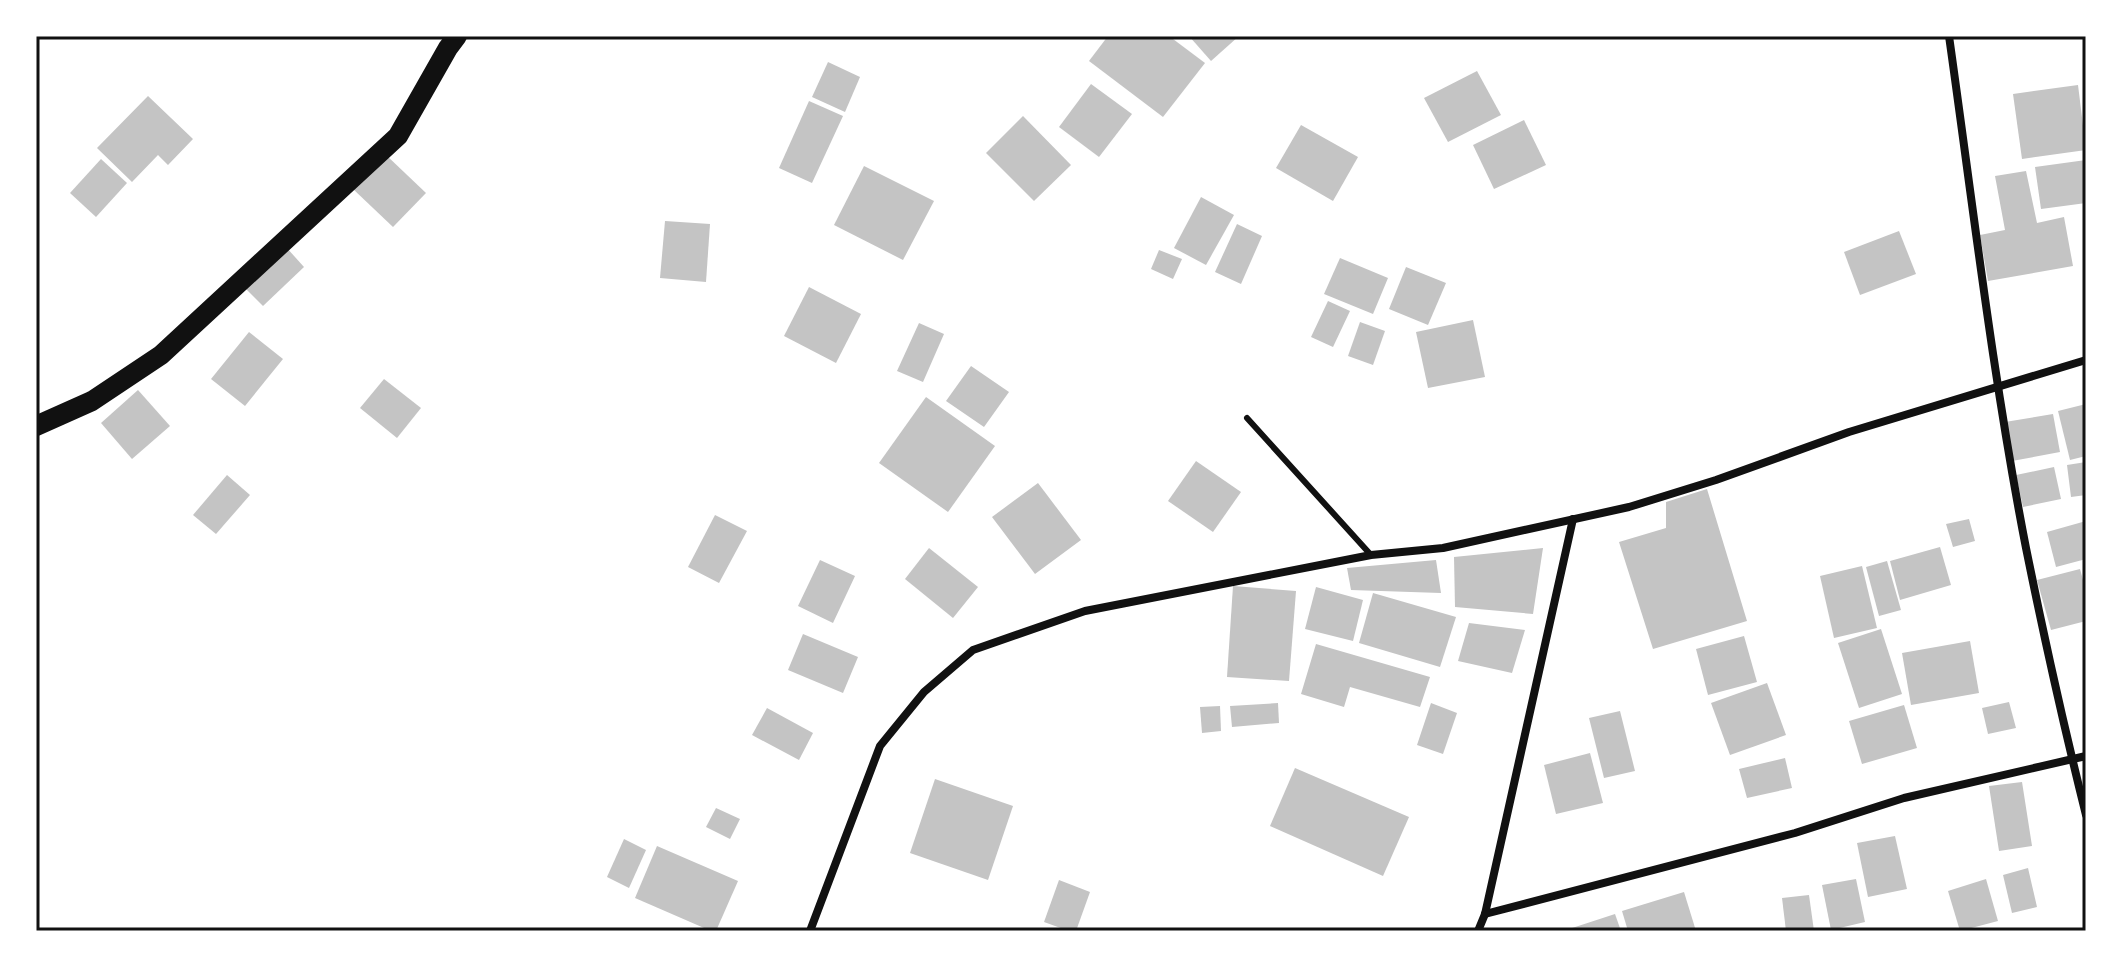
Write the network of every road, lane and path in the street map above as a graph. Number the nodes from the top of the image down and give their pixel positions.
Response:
1 (457, 36) edge
2 (1949, 36) edge
3 (2086, 360) edge
4 (1999, 388) junction
5 (1247, 418) dead end
6 (36, 426) edge
7 (1573, 519) junction
8 (1371, 555) junction
9 (2086, 756) edge
10 (2072, 760) junction
11 (2086, 815) edge
12 (1485, 914) junction
13 (810, 931) edge
14 (1478, 931) edge

1 - 6 main road
2 - 4 street
3 - 4 street
4 - 7 street
4 - 10 street
5 - 8 lane
7 - 8 street
7 - 12 street
8 - 13 street
9 - 10 street
10 - 11 street
10 - 12 street
12 - 14 street

